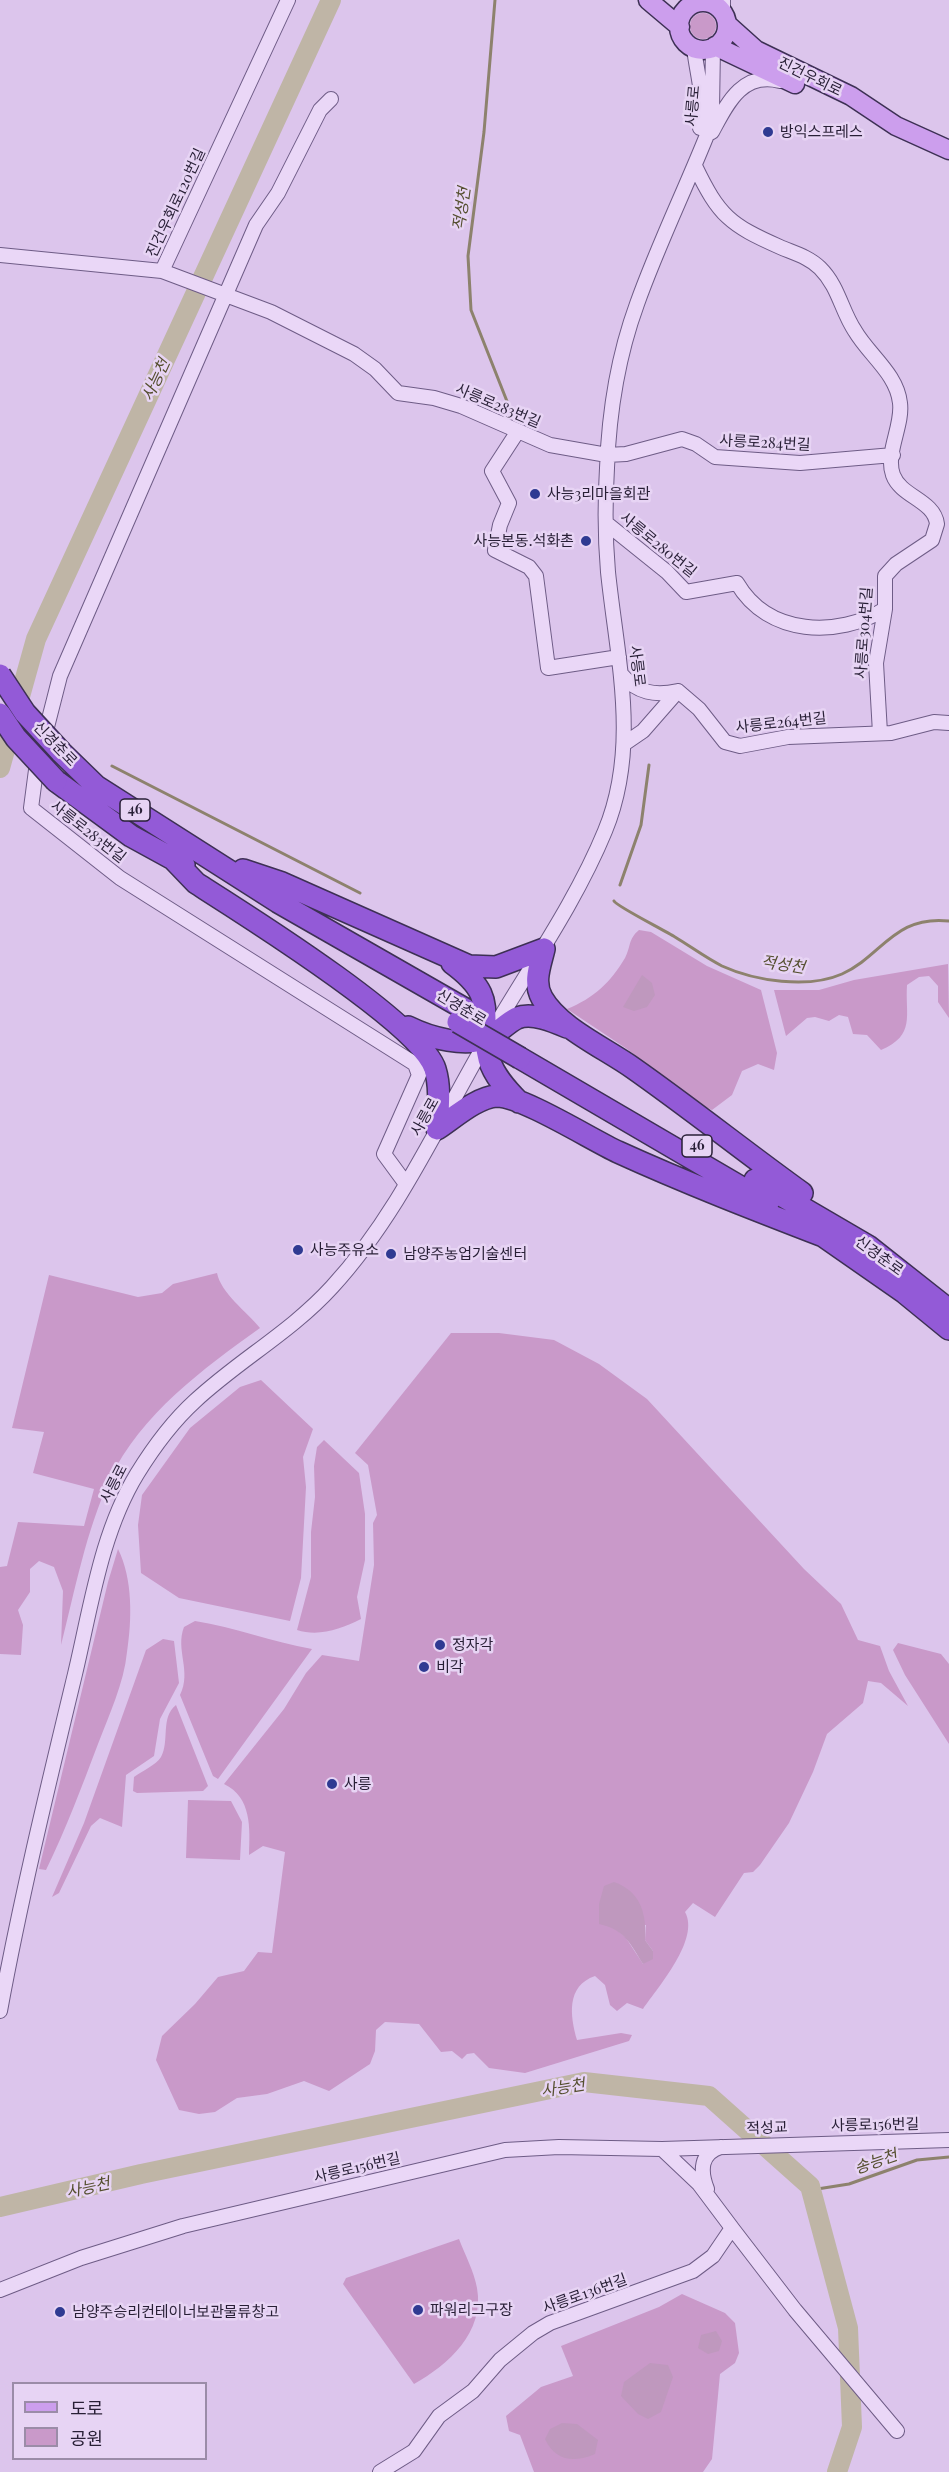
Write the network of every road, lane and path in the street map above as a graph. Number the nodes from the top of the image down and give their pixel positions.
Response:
1 (288, 0) edge
2 (648, 0) edge
3 (691, 2) edge
4 (724, 12) edge
5 (680, 27) junction
6 (714, 47) junction
7 (694, 48) junction
8 (801, 86) junction
9 (331, 99) dead end
10 (896, 126) junction
11 (949, 150) edge
12 (694, 166) junction
13 (0, 255) edge
14 (162, 271) junction
15 (224, 295) junction
16 (518, 431) junction
17 (608, 455) junction
18 (893, 455) junction
19 (606, 523) junction
20 (885, 609) junction
21 (619, 657) junction
22 (0, 675) edge
23 (622, 675) junction
24 (678, 691) junction
25 (0, 714) edge
26 (949, 723) edge
27 (879, 733) junction
28 (624, 744) junction
29 (173, 859) junction
30 (214, 860) junction
31 (544, 949) junction
32 (442, 956) junction
33 (461, 1015) junction
34 (397, 1022) junction
35 (584, 1036) junction
36 (488, 1038) junction
37 (523, 1053) junction
38 (519, 1102) junction
39 (437, 1129) junction
40 (406, 1184) junction
41 (826, 1237) junction
42 (868, 1246) junction
43 (949, 1310) edge
44 (949, 1329) edge
45 (0, 2011) edge
46 (949, 2140) edge
47 (802, 2143) joint
48 (728, 2146) junction
49 (662, 2149) junction
50 (712, 2199) junction
51 (732, 2228) junction
52 (0, 2290) edge
53 (897, 2431) dead end
54 (380, 2472) edge

1 - 14 street, 진건우회로120번길
2 - 5 main road
3 - 4 main road
3 - 5 main road
4 - 6 main road
4 - 10 main road, 진건우회로
5 - 7 main road
6 - 7 main road
6 - 8 main road, 진건우회로
6 - 12 street, 사릉로
7 - 12 street, 사릉로
8 - 10 main road, 진건우회로
8 - 12 street
9 - 15 street, 사릉로283번길
10 - 11 main road, 진건우회로
12 - 17 street, 사릉로
12 - 18 street, 사릉로304번길
13 - 14 street, 진건우회로120번길
14 - 15 street
15 - 16 street, 사릉로283번길
15 - 40 street, 사릉로283번길
16 - 17 street, 사릉로283번길
16 - 21 street
17 - 18 street, 사릉로284번길
17 - 19 street, 사릉로
18 - 20 street, 사릉로304번길
19 - 20 street, 사릉로280번길
19 - 21 street, 사릉로
20 - 27 street, 사릉로304번길
21 - 23 street, 사릉로
22 - 30 highway, 신경춘로 / 46, bridge
23 - 24 street
23 - 28 street, 사릉로
24 - 27 street, 사릉로264번길
24 - 28 street
25 - 29 highway, 신경춘로 / 46, bridge
26 - 27 street, 사릉로264번길
28 - 31 street, 사릉로
29 - 33 highway, 신경춘로 / 46
29 - 34 highway
30 - 32 highway
30 - 33 highway, 신경춘로 / 46
31 - 32 highway
31 - 35 highway
31 - 36 street, 사릉로
32 - 36 highway
33 - 37 highway, 신경춘로 / 46
34 - 36 highway
34 - 39 highway
35 - 36 highway
35 - 42 highway
36 - 38 highway
36 - 39 street, 사릉로
37 - 41 highway, 신경춘로 / 46
37 - 42 highway, 신경춘로 / 46
38 - 39 highway
38 - 41 highway
39 - 40 street, 사릉로
40 - 45 street, 사릉로
41 - 44 highway, 신경춘로 / 46
42 - 43 highway, 신경춘로 / 46
46 - 47 street, 사릉로156번길
47 - 48 street, 적성교
48 - 49 street, 사릉로156번길
48 - 50 street
49 - 50 street
49 - 52 street, 사릉로156번길
50 - 51 street
51 - 53 street
51 - 54 street, 사릉로136번길

